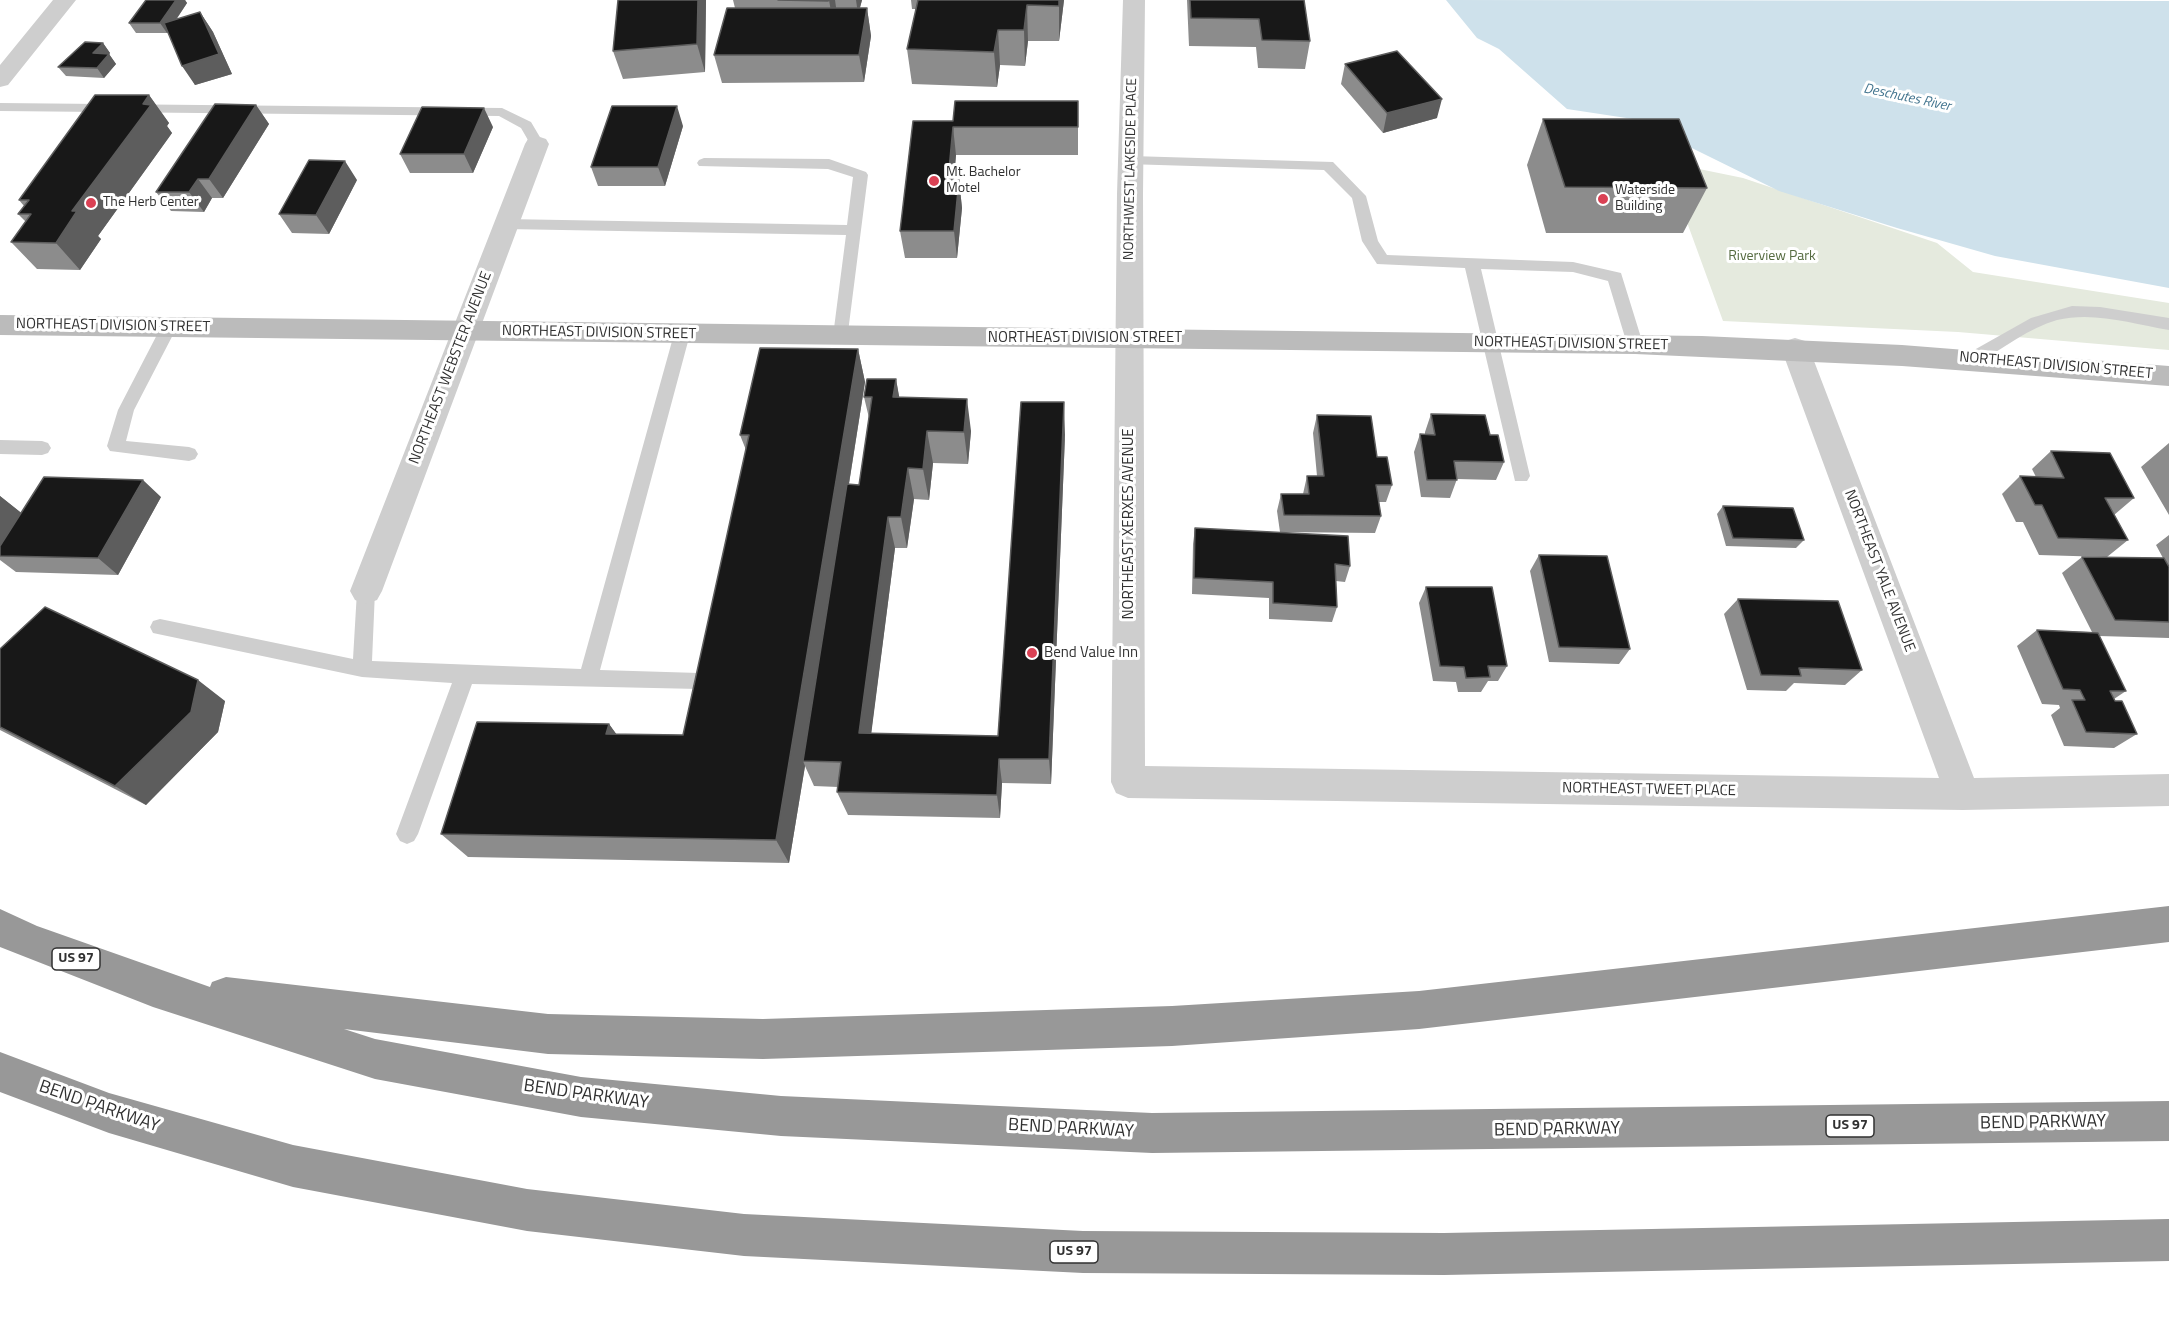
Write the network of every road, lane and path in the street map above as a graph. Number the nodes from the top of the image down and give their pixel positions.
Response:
1 (65, 0) edge
2 (1134, 0) edge
3 (0, 80) edge
4 (0, 107) edge
5 (537, 144) joint
6 (1131, 161) junction
7 (704, 163) dead end
8 (505, 224) junction
9 (854, 230) junction
10 (1472, 264) junction
11 (2169, 324) edge
12 (0, 325) edge
13 (169, 327) junction
14 (467, 331) junction
15 (682, 334) junction
16 (841, 336) junction
17 (1129, 338) junction
18 (1489, 342) junction
19 (1635, 344) junction
20 (1795, 348) junction
21 (1973, 358) junction
22 (2169, 376) edge
23 (0, 447) edge
24 (42, 448) dead end
25 (189, 454) dead end
26 (1521, 476) dead end
27 (366, 591) joint
28 (160, 627) dead end
29 (362, 669) junction
30 (465, 675) junction
31 (588, 678) junction
32 (699, 681) edge
33 (1128, 782) joint
34 (2169, 790) edge
35 (1963, 794) junction
36 (407, 834) dead end
37 (2169, 924) edge
38 (0, 927) edge
39 (153, 988) junction
40 (0, 1072) edge
41 (2169, 1121) edge
42 (2169, 1240) edge

1 - 3 street
2 - 6 street, NORTHWEST LAKESIDE PLACE
4 - 5 lane
5 - 8 street, NORTHEAST WEBSTER AVENUE
6 - 10 lane
6 - 17 street, NORTHWEST LAKESIDE PLACE
7 - 9 lane
8 - 9 lane
8 - 14 street, NORTHEAST WEBSTER AVENUE
9 - 16 lane
10 - 18 lane
10 - 19 lane
11 - 21 lane
12 - 13 main road, NORTHEAST DIVISION STREET
13 - 14 main road, NORTHEAST DIVISION STREET
13 - 25 lane
14 - 15 main road, NORTHEAST DIVISION STREET
14 - 27 street, NORTHEAST WEBSTER AVENUE
15 - 16 main road, NORTHEAST DIVISION STREET
15 - 31 lane
16 - 17 main road, NORTHEAST DIVISION STREET
17 - 18 main road, NORTHEAST DIVISION STREET
17 - 33 street, NORTHEAST XERXES AVENUE
18 - 19 main road, NORTHEAST DIVISION STREET
18 - 26 lane
19 - 20 main road, NORTHEAST DIVISION STREET
20 - 21 main road, NORTHEAST DIVISION STREET
20 - 35 street, NORTHEAST YALE AVENUE
21 - 22 main road, NORTHEAST DIVISION STREET
23 - 24 lane
27 - 29 lane
28 - 29 lane
29 - 30 lane
30 - 31 lane
30 - 36 lane
31 - 32 lane
33 - 35 street, NORTHEAST TWEET PLACE
34 - 35 street, NORTHEAST TWEET PLACE
37 - 39 highway
38 - 39 highway, BEND PARKWAY / US 97
39 - 41 highway, BEND PARKWAY / US 97
40 - 42 highway, BEND PARKWAY / US 97

